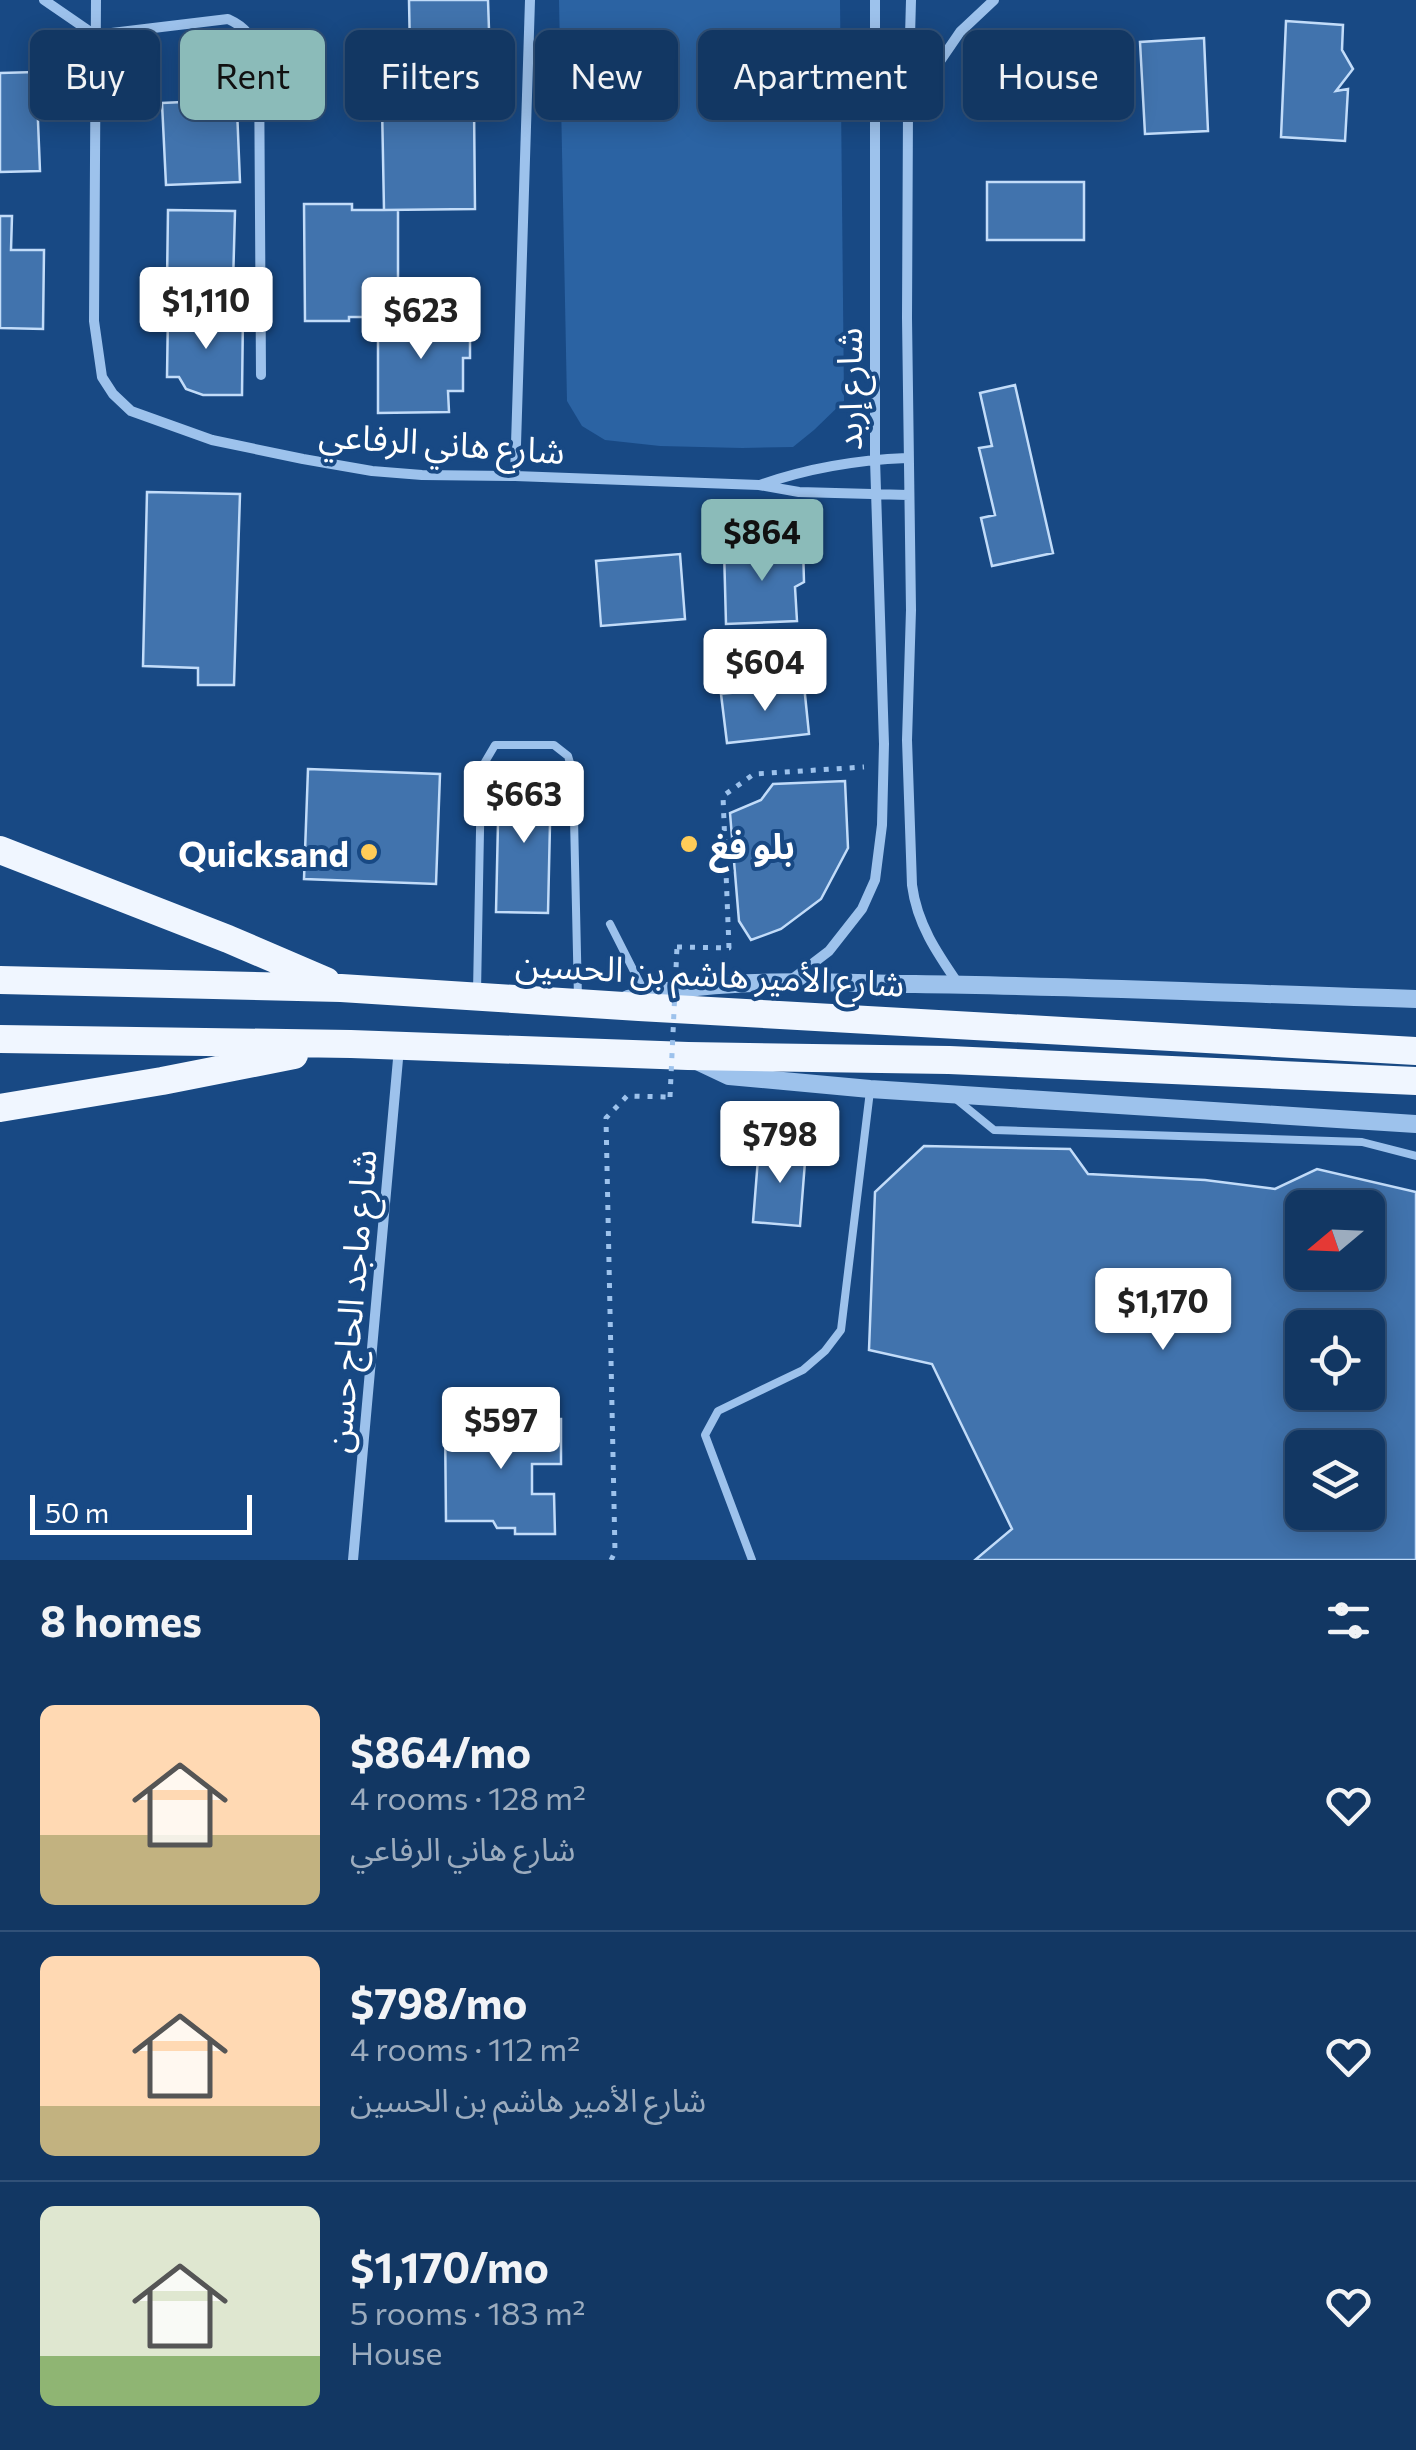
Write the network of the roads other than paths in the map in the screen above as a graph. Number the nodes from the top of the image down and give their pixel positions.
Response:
1 (44, 0) edge
2 (96, 0) edge
3 (530, 0) edge
4 (875, 0) edge
5 (911, 0) edge
6 (994, 0) edge
7 (87, 30) edge
8 (94, 30) edge
9 (133, 30) edge
10 (910, 30) edge
11 (943, 57) edge
12 (94, 120) edge
13 (908, 120) edge
14 (261, 375) dead end
15 (907, 458) junction
16 (874, 459) junction
17 (514, 476) junction
18 (760, 485) junction
19 (876, 495) junction
20 (908, 495) junction
21 (0, 850) edge
22 (610, 924) dead end
23 (0, 980) edge
24 (788, 983) junction
25 (959, 985) junction
26 (341, 988) junction
27 (646, 994) junction
28 (477, 996) junction
29 (1416, 999) edge
30 (591, 1004) junction
31 (0, 1039) edge
32 (351, 1044) junction
33 (399, 1047) junction
34 (1416, 1051) edge
35 (688, 1056) junction
36 (1416, 1081) edge
37 (870, 1089) junction
38 (948, 1093) junction
39 (0, 1108) edge
40 (1416, 1124) edge
41 (1416, 1156) edge
42 (353, 1560) edge
43 (752, 1560) edge

1 - 7 street
2 - 8 street, شارع هاني الرفاعي
3 - 17 street
4 - 16 street, شارع إربد
5 - 10 street, شارع إربد
6 - 11 street
9 - 14 street
12 - 17 street, شارع هاني الرفاعي
13 - 15 street, شارع إربد
15 - 16 street, شارع هاني الرفاعي
15 - 20 street, شارع إربد
16 - 18 street, شارع هاني الرفاعي
16 - 19 street, شارع إربد
17 - 18 street, شارع هاني الرفاعي
18 - 19 street, شارع هاني الرفاعي
19 - 20 street, شارع هاني الرفاعي
19 - 24 street, شارع إربد
20 - 25 street, شارع إربد
21 - 26 highway
22 - 27 lane
23 - 26 highway, شارع الأمير هاشم بن الحسين
24 - 25 street
24 - 27 street
25 - 29 street
26 - 28 highway, شارع الأمير هاشم بن الحسين
27 - 30 street
28 - 30 highway, شارع الأمير هاشم بن الحسين
28 - 30 lane
30 - 34 highway, شارع الأمير هاشم بن الحسين
31 - 32 highway
32 - 33 highway
32 - 39 highway
33 - 35 highway
33 - 42 street, شارع ماجد الحاج حسن
35 - 36 highway
35 - 37 street
37 - 38 street
37 - 43 lane
38 - 40 street
38 - 41 lane

